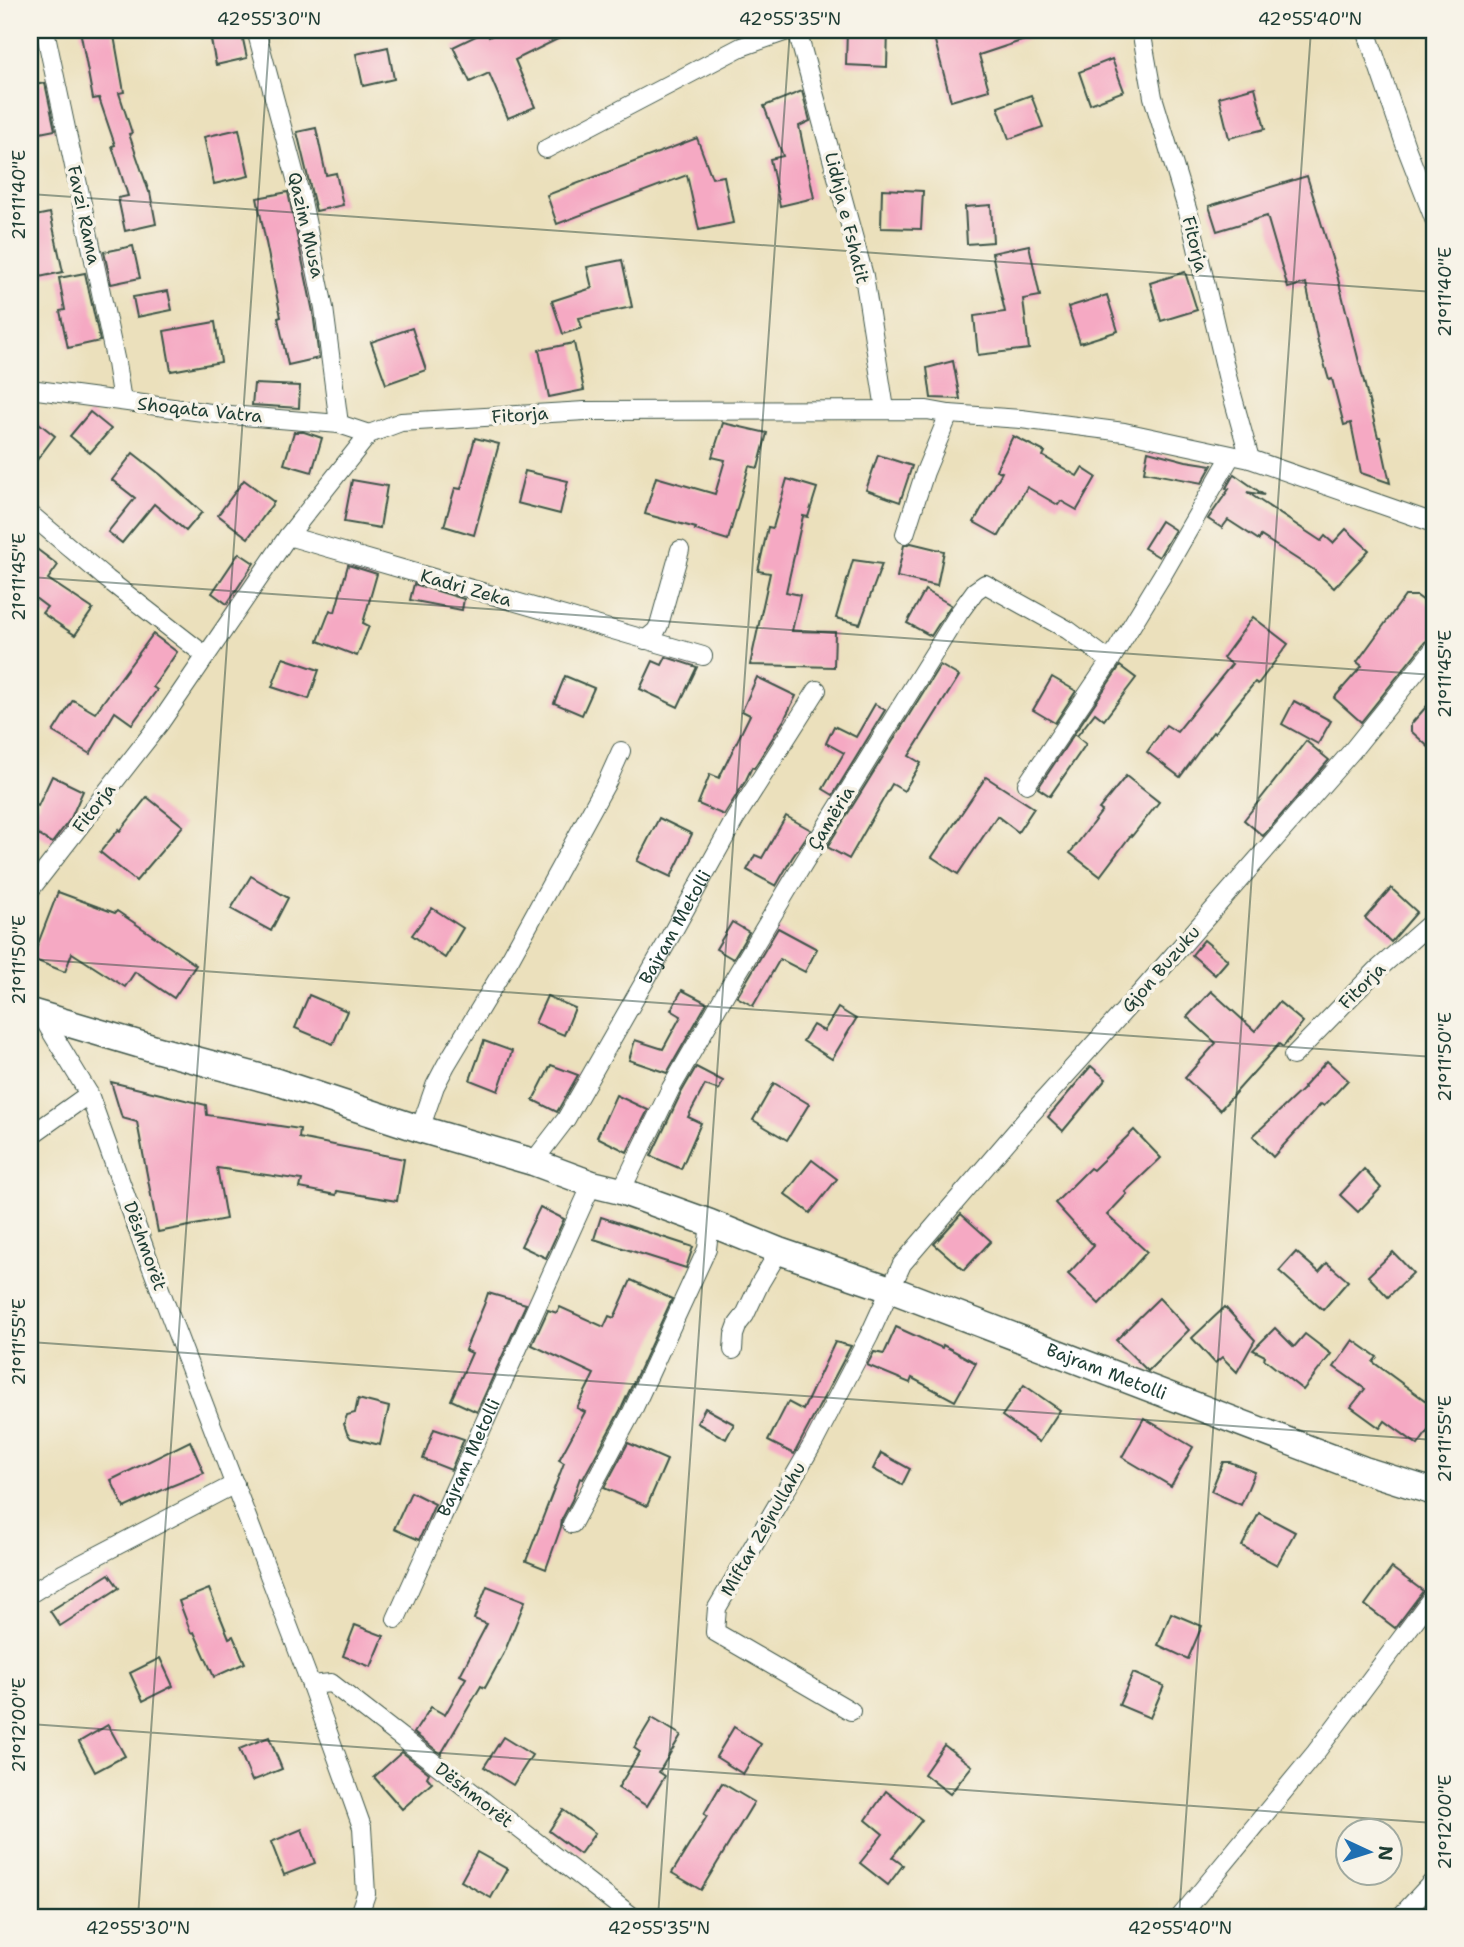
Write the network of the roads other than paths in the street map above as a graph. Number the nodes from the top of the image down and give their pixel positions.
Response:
1 (45, 30) edge
2 (256, 30) edge
3 (790, 30) edge
4 (797, 30) edge
5 (1141, 30) edge
6 (1366, 30) edge
7 (546, 149) dead end
8 (1434, 219) edge
9 (30, 390) edge
10 (121, 401) junction
11 (885, 409) junction
12 (949, 414) junction
13 (339, 424) junction
14 (369, 434) junction
15 (1231, 456) junction
16 (1250, 459) junction
17 (30, 514) edge
18 (1434, 523) edge
19 (905, 534) dead end
20 (288, 536) junction
21 (680, 550) dead end
22 (645, 640) junction
23 (1434, 649) edge
24 (206, 656) junction
25 (704, 656) dead end
26 (1110, 661) junction
27 (817, 690) dead end
28 (621, 751) dead end
29 (1027, 784) dead end
30 (30, 890) edge
31 (1434, 920) edge
32 (35, 1014) edge
33 (1293, 1056) dead end
34 (89, 1094) junction
35 (420, 1129) junction
36 (30, 1136) edge
37 (533, 1162) junction
38 (592, 1184) junction
39 (621, 1191) junction
40 (710, 1223) junction
41 (779, 1251) junction
42 (890, 1289) junction
43 (733, 1350) dead end
44 (235, 1484) junction
45 (1434, 1492) edge
46 (572, 1524) dead end
47 (30, 1594) edge
48 (1434, 1595) edge
49 (396, 1619) dead end
50 (311, 1685) junction
51 (851, 1711) dead end
52 (1434, 1880) edge
53 (358, 1917) edge
54 (633, 1917) edge
55 (1180, 1917) edge
56 (1399, 1917) edge

1 - 10 street, Favzi Rama
2 - 13 street, Qazim Musa
3 - 7 street
4 - 11 street, Lidhja e Fshatit
5 - 16 street, Fitorja
6 - 8 street
9 - 10 street, Shoqata Vatra
10 - 13 street, Shoqata Vatra
11 - 12 street, Fitorja
11 - 14 street, Fitorja
12 - 15 street, Fitorja
12 - 19 street
13 - 14 street, Shoqata Vatra
14 - 20 street, Fitorja
15 - 16 street, Fitorja
15 - 26 street
16 - 18 street, Fitorja
17 - 24 street
20 - 22 street, Kadri Zeka
20 - 24 street, Fitorja
21 - 22 street
22 - 25 street, Kadri Zeka
23 - 42 street, Gjon Buzuku
24 - 30 street, Fitorja
26 - 29 street
26 - 39 street, Çamëria
27 - 37 street, Bajram Metolli
28 - 35 street
31 - 33 street, Fitorja
32 - 34 street, Dëshmorët
32 - 35 main road, Bajram Metolli
34 - 36 street
34 - 44 street, Dëshmorët
35 - 37 main road, Bajram Metolli
37 - 38 main road, Bajram Metolli
38 - 39 main road, Bajram Metolli
38 - 49 street, Bajram Metolli
39 - 40 main road, Bajram Metolli
40 - 41 main road, Bajram Metolli
40 - 46 street
41 - 42 main road, Bajram Metolli
41 - 43 street
42 - 45 main road, Bajram Metolli
42 - 51 street, Miftar Zejnullahu
44 - 47 street
44 - 50 street, Dëshmorët
48 - 55 street
50 - 53 street, Dëshmorët
50 - 54 street, Dëshmorët
52 - 56 street

